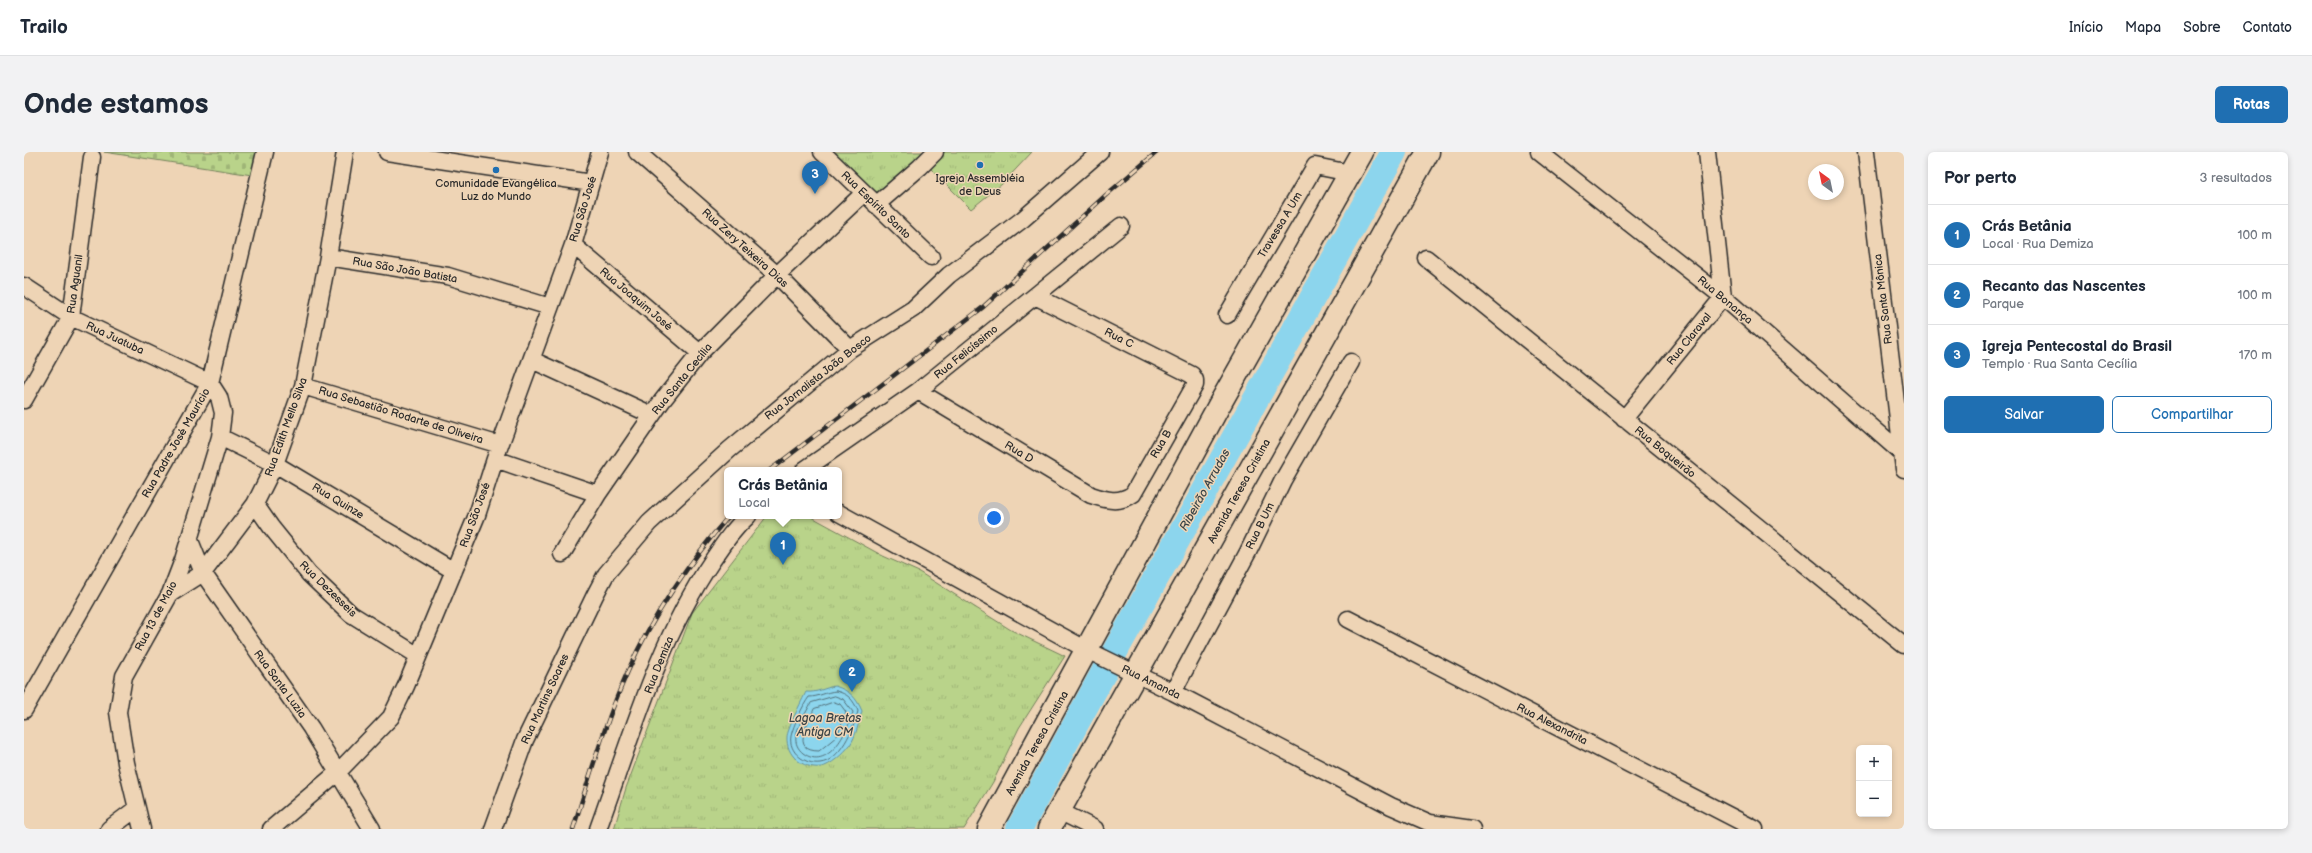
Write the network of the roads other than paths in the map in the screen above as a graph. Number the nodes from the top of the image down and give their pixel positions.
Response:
1 (265, 152) edge
2 (345, 152) edge
3 (387, 152) edge
4 (600, 152) edge
5 (637, 152) edge
6 (822, 152) edge
7 (935, 152) edge
8 (1100, 152) edge
9 (1362, 152) edge
10 (1428, 152) edge
11 (1539, 152) edge
12 (1707, 152) edge
13 (1866, 152) edge
14 (92, 157) dead end
15 (1350, 173) junction
16 (591, 183) junction
17 (864, 193) junction
18 (876, 205) junction
19 (1121, 226) dead end
20 (573, 244) junction
21 (328, 257) junction
22 (931, 257) dead end
23 (1426, 258) dead end
24 (777, 275) junction
25 (24, 286) edge
26 (1035, 296) junction
27 (1723, 297) junction
28 (550, 308) junction
29 (1227, 315) dead end
30 (71, 317) junction
31 (850, 349) junction
32 (700, 353) junction
33 (532, 360) junction
34 (1351, 362) dead end
35 (210, 383) junction
36 (1195, 385) joint
37 (303, 386) junction
38 (918, 391) junction
39 (24, 400) edge
40 (652, 415) junction
41 (1624, 419) junction
42 (220, 437) junction
43 (497, 452) junction
44 (1903, 454) edge
45 (275, 464) junction
46 (808, 467) edge
47 (1904, 469) edge
48 (598, 494) junction
49 (1124, 500) joint
50 (255, 504) junction
51 (842, 515) edge
52 (745, 519) edge
53 (189, 538) junction
54 (562, 554) dead end
55 (454, 571) junction
56 (203, 573) junction
57 (606, 574) joint
58 (170, 594) junction
59 (1348, 619) dead end
60 (1904, 645) edge
61 (1093, 653) junction
62 (417, 655) junction
63 (1130, 673) junction
64 (1173, 692) junction
65 (24, 710) edge
66 (338, 772) junction
67 (137, 808) junction
68 (1054, 820) edge
69 (1753, 828) edge
70 (110, 829) edge
71 (142, 829) edge
72 (271, 829) edge
73 (372, 829) edge
74 (493, 829) edge
75 (598, 829) edge
76 (989, 829) edge
77 (1095, 829) edge
78 (1472, 829) edge

1 - 35 street, Rua Padre José Maurício
2 - 21 street, Rua Edith Mello Silva
3 - 16 street
4 - 16 street, Rua São José
5 - 24 street, Rua Zery Teixeira Dias
6 - 17 street, Rua Espírito Santo
7 - 18 street
8 - 31 street, Rua Jornalista João Bosco
9 - 15 main road, Avenida Teresa Cristina
10 - 63 main road, Avenida Teresa Cristina
11 - 27 street, Rua Bonança
12 - 27 street
13 - 44 street, Rua Santa Mônica
14 - 30 street, Rua Aguanil
15 - 29 street, Travessa A Um
15 - 61 main road, Avenida Teresa Cristina
16 - 20 street, Rua São José
17 - 18 street, Rua Espírito Santo
17 - 24 street, Rua Santa Cecília
18 - 22 street, Rua Espírito Santo
19 - 26 street, Rua Felicíssimo
20 - 28 street, Rua São José
20 - 32 street, Rua Joaquim José
21 - 28 street, Rua São João Batista
21 - 37 street, Rua Edith Mello Silva
23 - 41 street, Rua Boqueirão
24 - 31 street, Rua Zery Teixeira Dias
24 - 32 street, Rua Santa Cecília
25 - 30 street, Rua Juatuba
26 - 36 street, Rua C
26 - 38 street, Rua Felicíssimo
27 - 41 street, Rua Claraval
27 - 44 street, Rua Bonança
28 - 33 street, Rua São José
30 - 35 street, Rua Juatuba
30 - 39 street, Rua Aguanil
31 - 57 street, Rua Jornalista João Bosco
32 - 40 street, Rua Santa Cecília
33 - 40 street
33 - 43 street, Rua São José
34 - 64 street, Rua B Um
35 - 42 street, Rua 13 de Maio
35 - 65 street, Rua Padre José Maurício
36 - 49 street, Rua B
37 - 43 street, Rua Sebastião Rodarte de Oliveira
37 - 45 street, Rua Edith Mello Silva
38 - 46 street, Rua Felicíssimo
38 - 49 street, Rua D
40 - 48 street, Rua Santa Cecília
41 - 60 street, Rua Boqueirão
42 - 45 street, Rua Quinze
42 - 53 street, Rua 13 de Maio
43 - 48 street, Rua Sebastião Rodarte de Oliveira
43 - 55 street, Rua São José
44 - 47 street, Rua Santa Mônica
45 - 50 street, Rua Edith Mello Silva
45 - 55 street, Rua Quinze
48 - 54 street, Rua Santa Cecília
50 - 56 street, Rua Edith Mello Silva
50 - 62 street, Rua Dezesseis
51 - 61 street, Rua Amanda
52 - 75 street, Rua Demiza
53 - 56 street, Rua Santa Luzia
53 - 58 street, Rua 13 de Maio
55 - 62 street, Rua São José
56 - 58 street, Rua Edith Mello Silva
56 - 66 street, Rua Santa Luzia
57 - 74 street, Rua Martins Soares
58 - 67 street, Rua 13 de Maio
59 - 69 street, Rua Alexandrita
61 - 63 street, Rua Amanda
61 - 76 main road, Avenida Teresa Cristina
62 - 66 street, Rua São José
63 - 64 street, Rua Amanda
63 - 68 main road, Avenida Teresa Cristina
64 - 78 street, Rua Amanda
66 - 72 street, Rua São José
66 - 73 street, Rua Santa Luzia
67 - 70 street
67 - 71 street, Rua 13 de Maio
68 - 77 street

